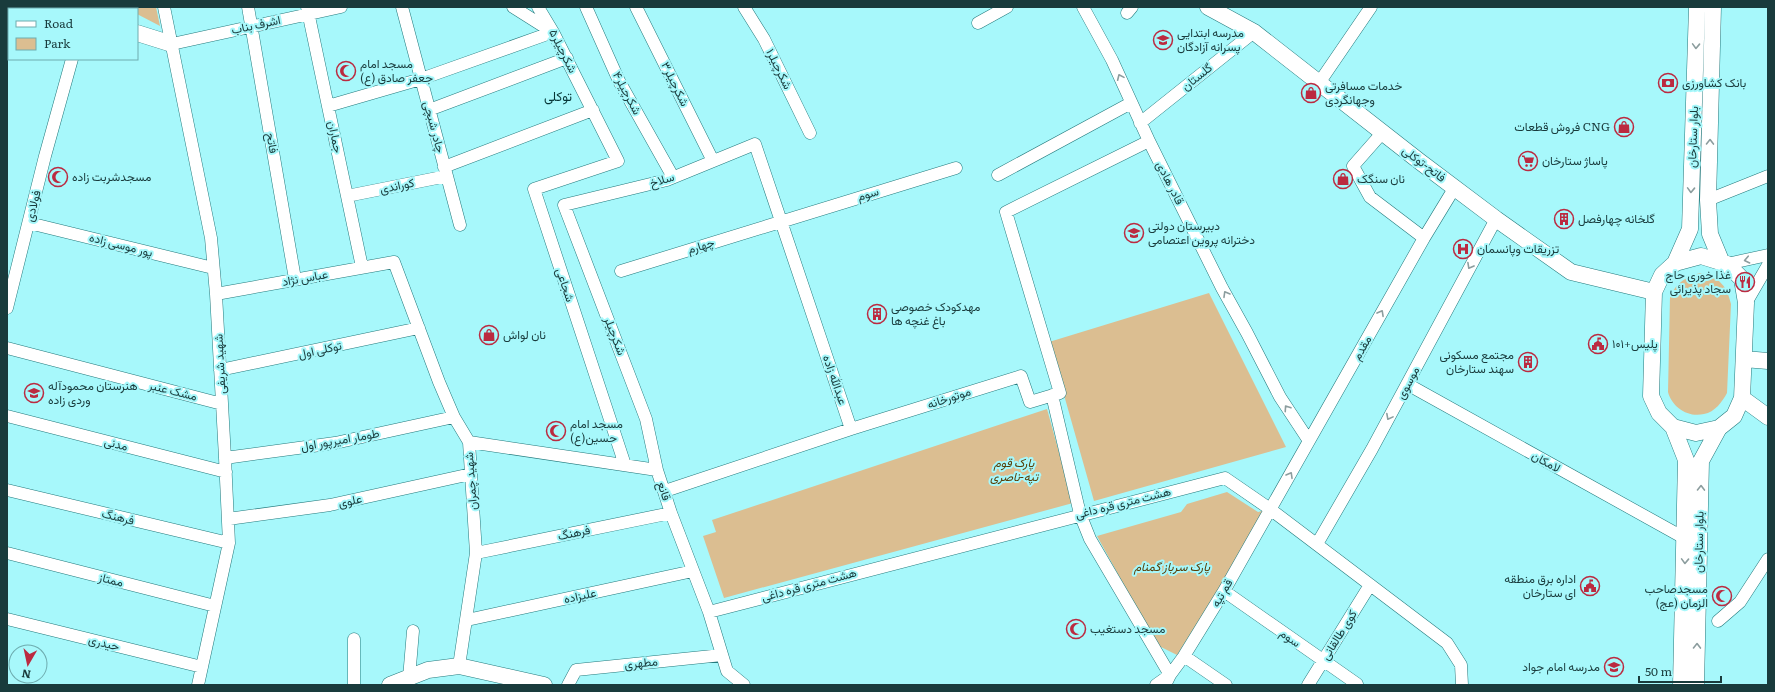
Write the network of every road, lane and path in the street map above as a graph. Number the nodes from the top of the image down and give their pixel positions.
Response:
1 (164, 7) edge
2 (248, 7) edge
3 (341, 7) edge
4 (402, 7) edge
5 (513, 7) edge
6 (538, 7) edge
7 (586, 7) edge
8 (636, 7) edge
9 (744, 7) edge
10 (1007, 7) edge
11 (1083, 7) edge
12 (1208, 7) edge
13 (1371, 7) edge
14 (1697, 7) edge
15 (1713, 7) edge
16 (307, 10) edge
17 (978, 23) dead end
18 (251, 26) junction
19 (554, 32) junction
20 (1254, 32) junction
21 (138, 33) edge
22 (172, 44) junction
23 (566, 58) junction
24 (72, 60) edge
25 (421, 79) junction
26 (1319, 83) junction
27 (1132, 103) junction
28 (328, 106) junction
29 (429, 110) junction
30 (593, 110) junction
31 (1140, 123) junction
32 (1382, 132) junction
33 (810, 133) dead end
34 (1149, 141) junction
35 (755, 144) joint
36 (618, 161) joint
37 (712, 161) junction
38 (956, 168) dead end
39 (446, 171) junction
40 (998, 175) dead end
41 (1768, 176) edge
42 (674, 177) junction
43 (1455, 187) junction
44 (347, 196) junction
45 (1708, 200) junction
46 (564, 205) joint
47 (1496, 219) junction
48 (781, 221) junction
49 (29, 223) junction
50 (460, 225) dead end
51 (1424, 238) junction
52 (1768, 255) edge
53 (394, 262) joint
54 (1675, 263) junction
55 (1724, 264) junction
56 (1768, 266) edge
57 (362, 267) junction
58 (213, 268) junction
59 (621, 271) dead end
60 (295, 280) junction
61 (1654, 292) junction
62 (216, 294) junction
63 (1746, 303) junction
64 (7, 308) edge
65 (419, 328) junction
66 (7, 348) edge
67 (1744, 359) junction
68 (1768, 362) edge
69 (220, 370) junction
70 (1407, 384) junction
71 (1052, 395) junction
72 (1742, 398) junction
73 (222, 404) junction
74 (7, 416) edge
75 (454, 417) junction
76 (1768, 417) edge
77 (1673, 427) junction
78 (1719, 428) junction
79 (851, 429) junction
80 (1309, 441) junction
81 (469, 442) junction
82 (225, 458) junction
83 (625, 465) junction
84 (657, 470) junction
85 (226, 472) junction
86 (471, 474) junction
87 (7, 490) edge
88 (665, 491) junction
89 (1270, 509) junction
90 (671, 513) junction
91 (1080, 514) junction
92 (228, 519) junction
93 (1686, 539) junction
94 (229, 543) junction
95 (1317, 544) junction
96 (7, 553) edge
97 (476, 553) junction
98 (1768, 559) edge
99 (693, 572) junction
100 (1370, 585) junction
101 (1224, 591) junction
102 (215, 606) junction
103 (709, 612) junction
104 (7, 619) edge
105 (467, 620) junction
106 (1718, 622) dead end
107 (413, 631) dead end
108 (354, 639) dead end
109 (722, 655) junction
110 (1184, 656) junction
111 (1323, 660) junction
112 (460, 666) junction
113 (202, 667) junction
114 (409, 678) junction
115 (1167, 680) edge
116 (1357, 684) edge
117 (198, 685) edge
118 (354, 685) edge
119 (390, 685) edge
120 (544, 685) edge
121 (568, 685) edge
122 (744, 685) edge
123 (1156, 685) edge
124 (1226, 685) edge
125 (1308, 685) edge
126 (1462, 685) edge
127 (1680, 685) edge
128 (1696, 685) edge

1 - 22 street, شهید شریفى
2 - 18 street, فاتح
3 - 16 street, اشرف بناب
4 - 25 street, چادر شبچی
5 - 19 street
6 - 19 street, شکرچیلر۵
7 - 42 street, شکرچیلر۴
8 - 37 street, شکرچیلر۳
9 - 33 street, شکرچیلر۱
10 - 17 street
27 -> 11 street, قادر هادی
12 - 20 main road, فاتح-توکلی
13 - 26 street
14 -> 54 main road, بلوار ستارخان
45 -> 15 main road, بلوار ستارخان
16 - 18 street, اشرف بناب
16 - 28 street, جماران
18 - 22 street, اشرف بناب
18 - 60 street, فاتح
19 - 23 street, شکرچیلر۵
19 - 25 street
20 - 26 main road, فاتح-توکلی
20 - 31 street, گلستان
21 - 22 main road
22 - 58 street, شهید شریفى
23 - 29 street
23 - 30 street, شکرچیلر۵
24 - 49 street, فولادی
25 - 28 street
25 - 29 street, چادر شبچی
26 - 32 main road, فاتح-توکلی
27 - 31 street, قادر هادی
27 - 40 street
28 - 44 street, جماران
29 - 39 street, چادر شبچی
30 - 36 street, شکرچیلر۵
30 - 39 street, کوراندی
31 - 34 street, قادر هادی
32 - 43 main road, فاتح-توکلی
32 - 51 street
34 - 71 street
80 -> 34 street, قادر هادی
35 - 37 street, سلاخ
35 - 48 street, عبدالله زاده
36 - 83 street, شجاعی
37 - 42 street, سلاخ
38 - 48 street, سوم
39 - 44 street, کوراندی
39 - 50 street, چادر شبچی
41 - 45 street
42 - 46 street, سلاخ
43 - 47 main road, فاتح-توکلی
43 - 51 street, مقدم
44 - 57 street, جماران
45 - 55 main road, بلوار ستارخان
46 - 84 street, شکرچیلر
47 - 61 main road, فاتح-توکلی
47 -> 70 street, موسوی
48 - 59 street, چهارم
48 - 79 street, عبدالله زاده
49 - 58 street, پور موسی زاده
49 - 64 street, فولادی
80 -> 51 street, مقدم
52 -> 55 street
53 - 57 street, عباس نژاد
53 - 65 street, شهید چمران
54 - 55 main road
54 - 61 main road
55 - 63 main road
56 - 63 street
57 - 60 street, عباس نژاد
58 - 62 street, شهید شریفى
60 - 62 street, عباس نژاد
61 - 77 main road
62 - 69 street, شهید شریفى
63 - 67 main road
65 - 69 street, توکلی اول
65 - 75 street, شهید چمران
66 - 73 street, مشک عنبر
67 - 68 main road
67 - 72 main road
69 - 73 street, شهید شریفى
70 - 93 street, لامکان
70 -> 95 street, موسوی
71 - 79 street, موتورخانه
71 - 91 street
72 - 76 main road
72 - 78 main road
73 - 82 street, شهید شریفى
74 - 85 street, مدنی
75 - 81 street, شهید چمران
75 - 82 street, طومار امیرپور اول
77 - 78 main road
77 - 93 main road, بلوار ستارخان
128 -> 78 main road, بلوار ستارخان
79 - 88 street
89 -> 80 street, مقدم
81 - 83 street, قانع
81 - 86 street, شهید چمران
82 - 85 street, شهید شریفى
83 - 84 street, قانع
84 - 88 street, قانع
85 - 92 street, شهید شریفى
86 - 92 street, علوی
86 - 97 street, شهید چمران
87 - 94 street, فرهنگ
88 - 90 street, قانع
89 - 91 street, هشت متری قره داغی
89 - 95 street, هشت متری قره داغی
89 - 101 street, قم تپه
90 - 97 street, فرهنگ
90 - 99 street, قانع
91 - 103 street, هشت متری قره داغی
91 - 115 street
92 - 94 street, شهید شریفى
93 -> 127 main road, بلوار ستارخان
94 - 102 street, شهید شریفى
95 - 100 street, هشت متری قره داغی
96 - 102 street, ممتاز
97 - 105 street, شهید چمران
98 - 106 street
99 - 103 street, قانع
99 - 105 street, علیزاده
100 - 111 street, کوی طالقانی
100 - 126 street, هشت متری قره داغی
101 - 110 street, قم تپه
101 - 111 street, سوم
102 - 113 street, شهید شریفى
103 - 109 street, قانع
104 - 113 street, حیدری
105 - 112 street, شهید چمران
107 - 114 street
108 - 118 street
109 - 121 street, مطهری
109 - 122 street, قانع
110 - 115 street, قم تپه
110 - 124 street
111 - 116 street, سوم
111 - 125 street, کوی طالقانی
112 - 114 main road
112 - 120 main road
113 - 117 street, شهید شریفى
114 - 119 main road
115 - 123 street, قم تپه

